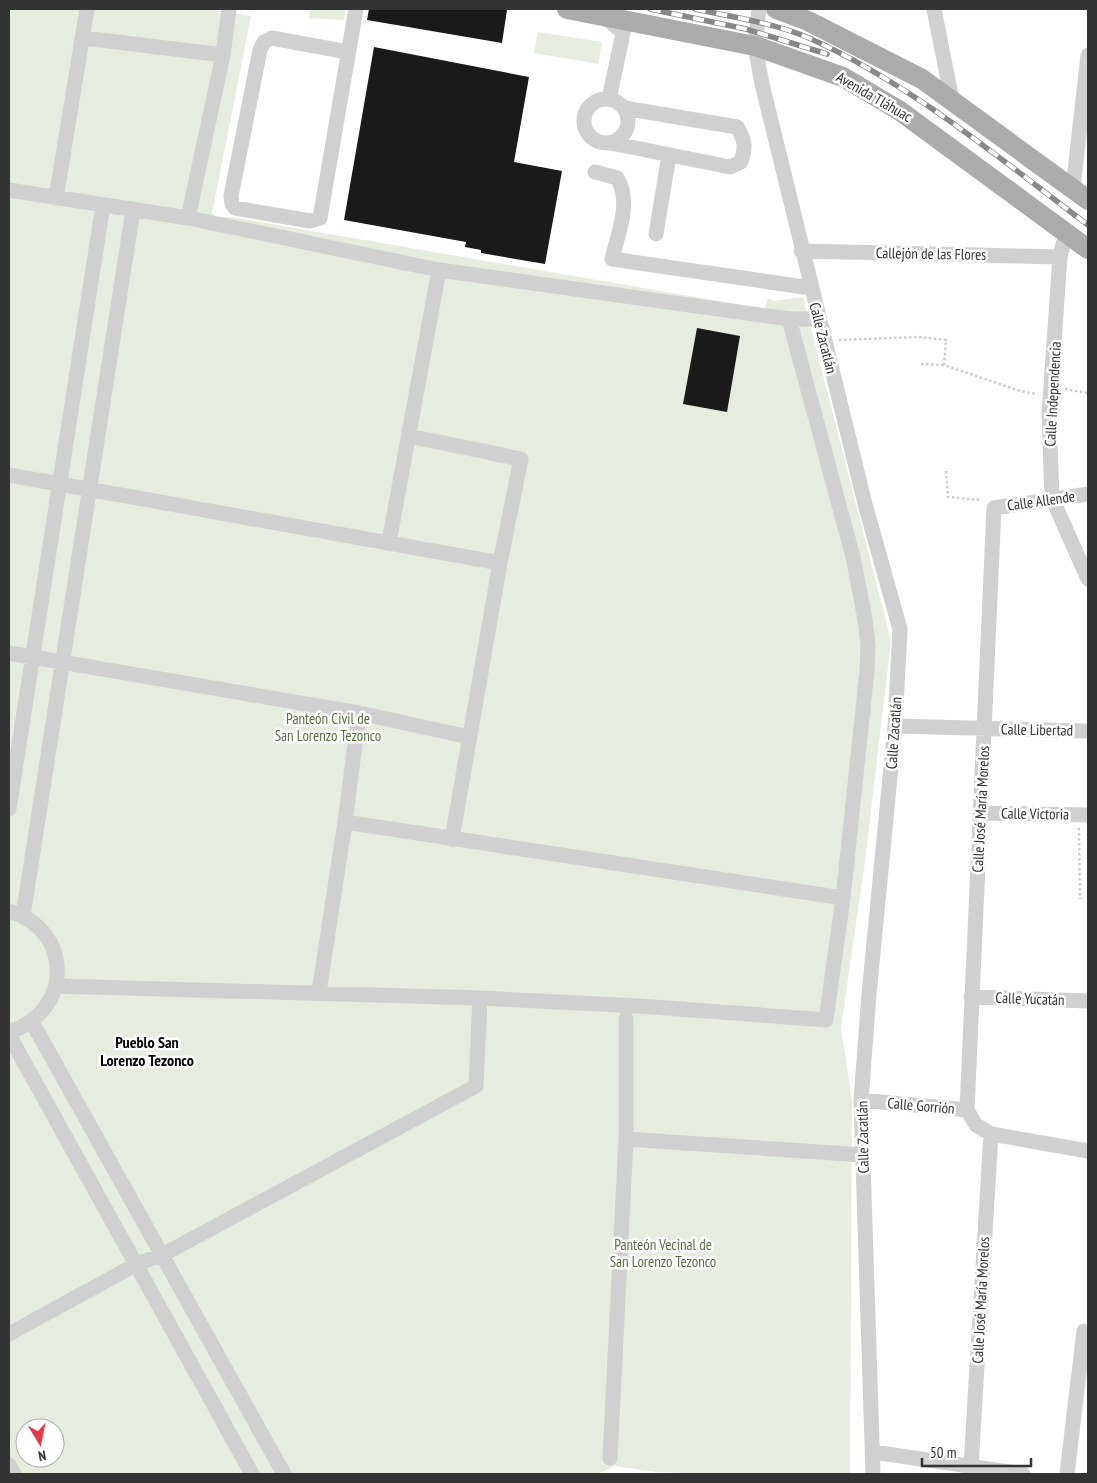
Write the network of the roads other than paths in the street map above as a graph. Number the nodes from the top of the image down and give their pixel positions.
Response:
1 (87, 9) edge
2 (229, 9) edge
3 (356, 9) edge
4 (567, 9) edge
5 (760, 9) edge
6 (776, 9) edge
7 (934, 9) edge
8 (604, 16) junction
9 (84, 38) junction
10 (755, 46) junction
11 (348, 52) junction
12 (223, 55) junction
13 (1088, 56) edge
14 (609, 99) junction
15 (952, 100) junction
16 (624, 108) junction
17 (611, 143) junction
18 (668, 155) junction
19 (595, 172) dead end
20 (9, 190) edge
21 (1081, 194) edge
22 (56, 198) junction
23 (104, 205) junction
24 (133, 210) junction
25 (188, 218) junction
26 (1066, 233) junction
27 (656, 234) dead end
28 (1088, 249) edge
29 (801, 251) junction
30 (1060, 257) junction
31 (439, 270) junction
32 (811, 288) junction
33 (789, 319) junction
34 (819, 320) junction
35 (409, 436) junction
36 (9, 476) edge
37 (61, 484) junction
38 (89, 490) junction
39 (1088, 494) edge
40 (1052, 498) junction
41 (994, 508) joint
42 (389, 542) junction
43 (500, 562) junction
44 (1088, 579) edge
45 (9, 653) edge
46 (32, 657) junction
47 (62, 660) junction
48 (359, 714) junction
49 (896, 726) junction
50 (986, 729) junction
51 (1088, 731) edge
52 (469, 737) junction
53 (9, 809) edge
54 (981, 813) junction
55 (1084, 815) edge
56 (345, 822) junction
57 (452, 839) junction
58 (842, 898) junction
59 (16, 914) edge
60 (56, 986) junction
61 (319, 992) junction
62 (971, 997) junction
63 (480, 998) junction
64 (1088, 1001) edge
65 (626, 1019) dead end
66 (32, 1022) junction
67 (9, 1034) edge
68 (861, 1100) junction
69 (967, 1110) junction
70 (991, 1134) junction
71 (626, 1139) junction
72 (1088, 1151) edge
73 (863, 1155) junction
74 (162, 1255) junction
75 (136, 1264) junction
76 (1088, 1332) edge
77 (9, 1334) edge
78 (873, 1452) junction
79 (610, 1458) dead end
80 (9, 1465) edge
81 (971, 1466) junction
82 (14, 1474) edge
83 (252, 1474) edge
84 (284, 1474) edge
85 (873, 1474) edge
86 (1023, 1474) edge
87 (1068, 1474) edge

1 - 9 street
2 - 12 street
3 - 11 street
4 - 8 main road, Avenida Tláhuac
5 - 10 street, Calle Zacatlán
6 - 15 main road
7 - 15 street
8 - 10 main road, Avenida Tláhuac
8 - 14 street
9 - 12 street
9 - 22 street
10 - 26 main road, Avenida Tláhuac
10 - 29 street, Calle Zacatlán
11 - 11 street
12 - 25 street
13 - 21 street
14 - 16 street
14 - 17 street
15 - 21 main road
16 - 17 street
16 - 18 street
17 - 18 street
18 - 27 street
19 - 32 street
20 - 22 street
22 - 23 street
23 - 24 street
23 - 37 street
24 - 25 street
24 - 38 street
25 - 31 street
26 - 28 main road, Avenida Tláhuac
26 - 30 street, Calle Independencia
29 - 30 street, Callejón de las Flores
29 - 32 street, Calle Zacatlán
30 - 40 street, Calle Independencia
31 - 33 street
31 - 35 street
32 - 34 street, Calle Zacatlán
33 - 34 street
33 - 58 street
34 - 49 street, Calle Zacatlán
35 - 42 street
35 - 43 street
36 - 37 street
37 - 38 street
37 - 46 street
38 - 42 street
38 - 47 street
39 - 40 street, Calle Allende
40 - 41 street, Calle Allende
40 - 44 street, Calle Independencia
41 - 50 street, Calle José María Morelos
42 - 43 street
43 - 52 street
45 - 46 street
46 - 47 street
46 - 53 street
47 - 48 street
47 - 59 street
48 - 52 street
48 - 56 street
49 - 50 street, Calle Libertad
49 - 68 street, Calle Zacatlán
50 - 51 street, Calle Libertad
50 - 54 street, Calle José María Morelos
52 - 57 street
54 - 55 street, Calle Victoria
54 - 62 street, Calle José María Morelos
56 - 57 street
56 - 61 street
57 - 58 street
58 - 63 street
59 - 60 street
60 - 61 street
60 - 66 street
61 - 63 street
62 - 64 street, Calle Yucatán
62 - 69 street, Calle José María Morelos
63 - 74 street
65 - 71 street
66 - 67 street
66 - 74 street
67 - 75 street
68 - 69 street, Calle Gorrión
68 - 73 street, Calle Zacatlán
69 - 70 street, Calle Gorrión
70 - 72 street, Calle Gorrión
70 - 81 street, Calle José María Morelos
71 - 73 street
71 - 79 street
73 - 78 street, Calle Zacatlán
74 - 75 street
74 - 84 street
75 - 77 street
75 - 83 street
76 - 87 street
78 - 81 street
78 - 85 street, Calle Zacatlán
80 - 82 street
81 - 86 street

